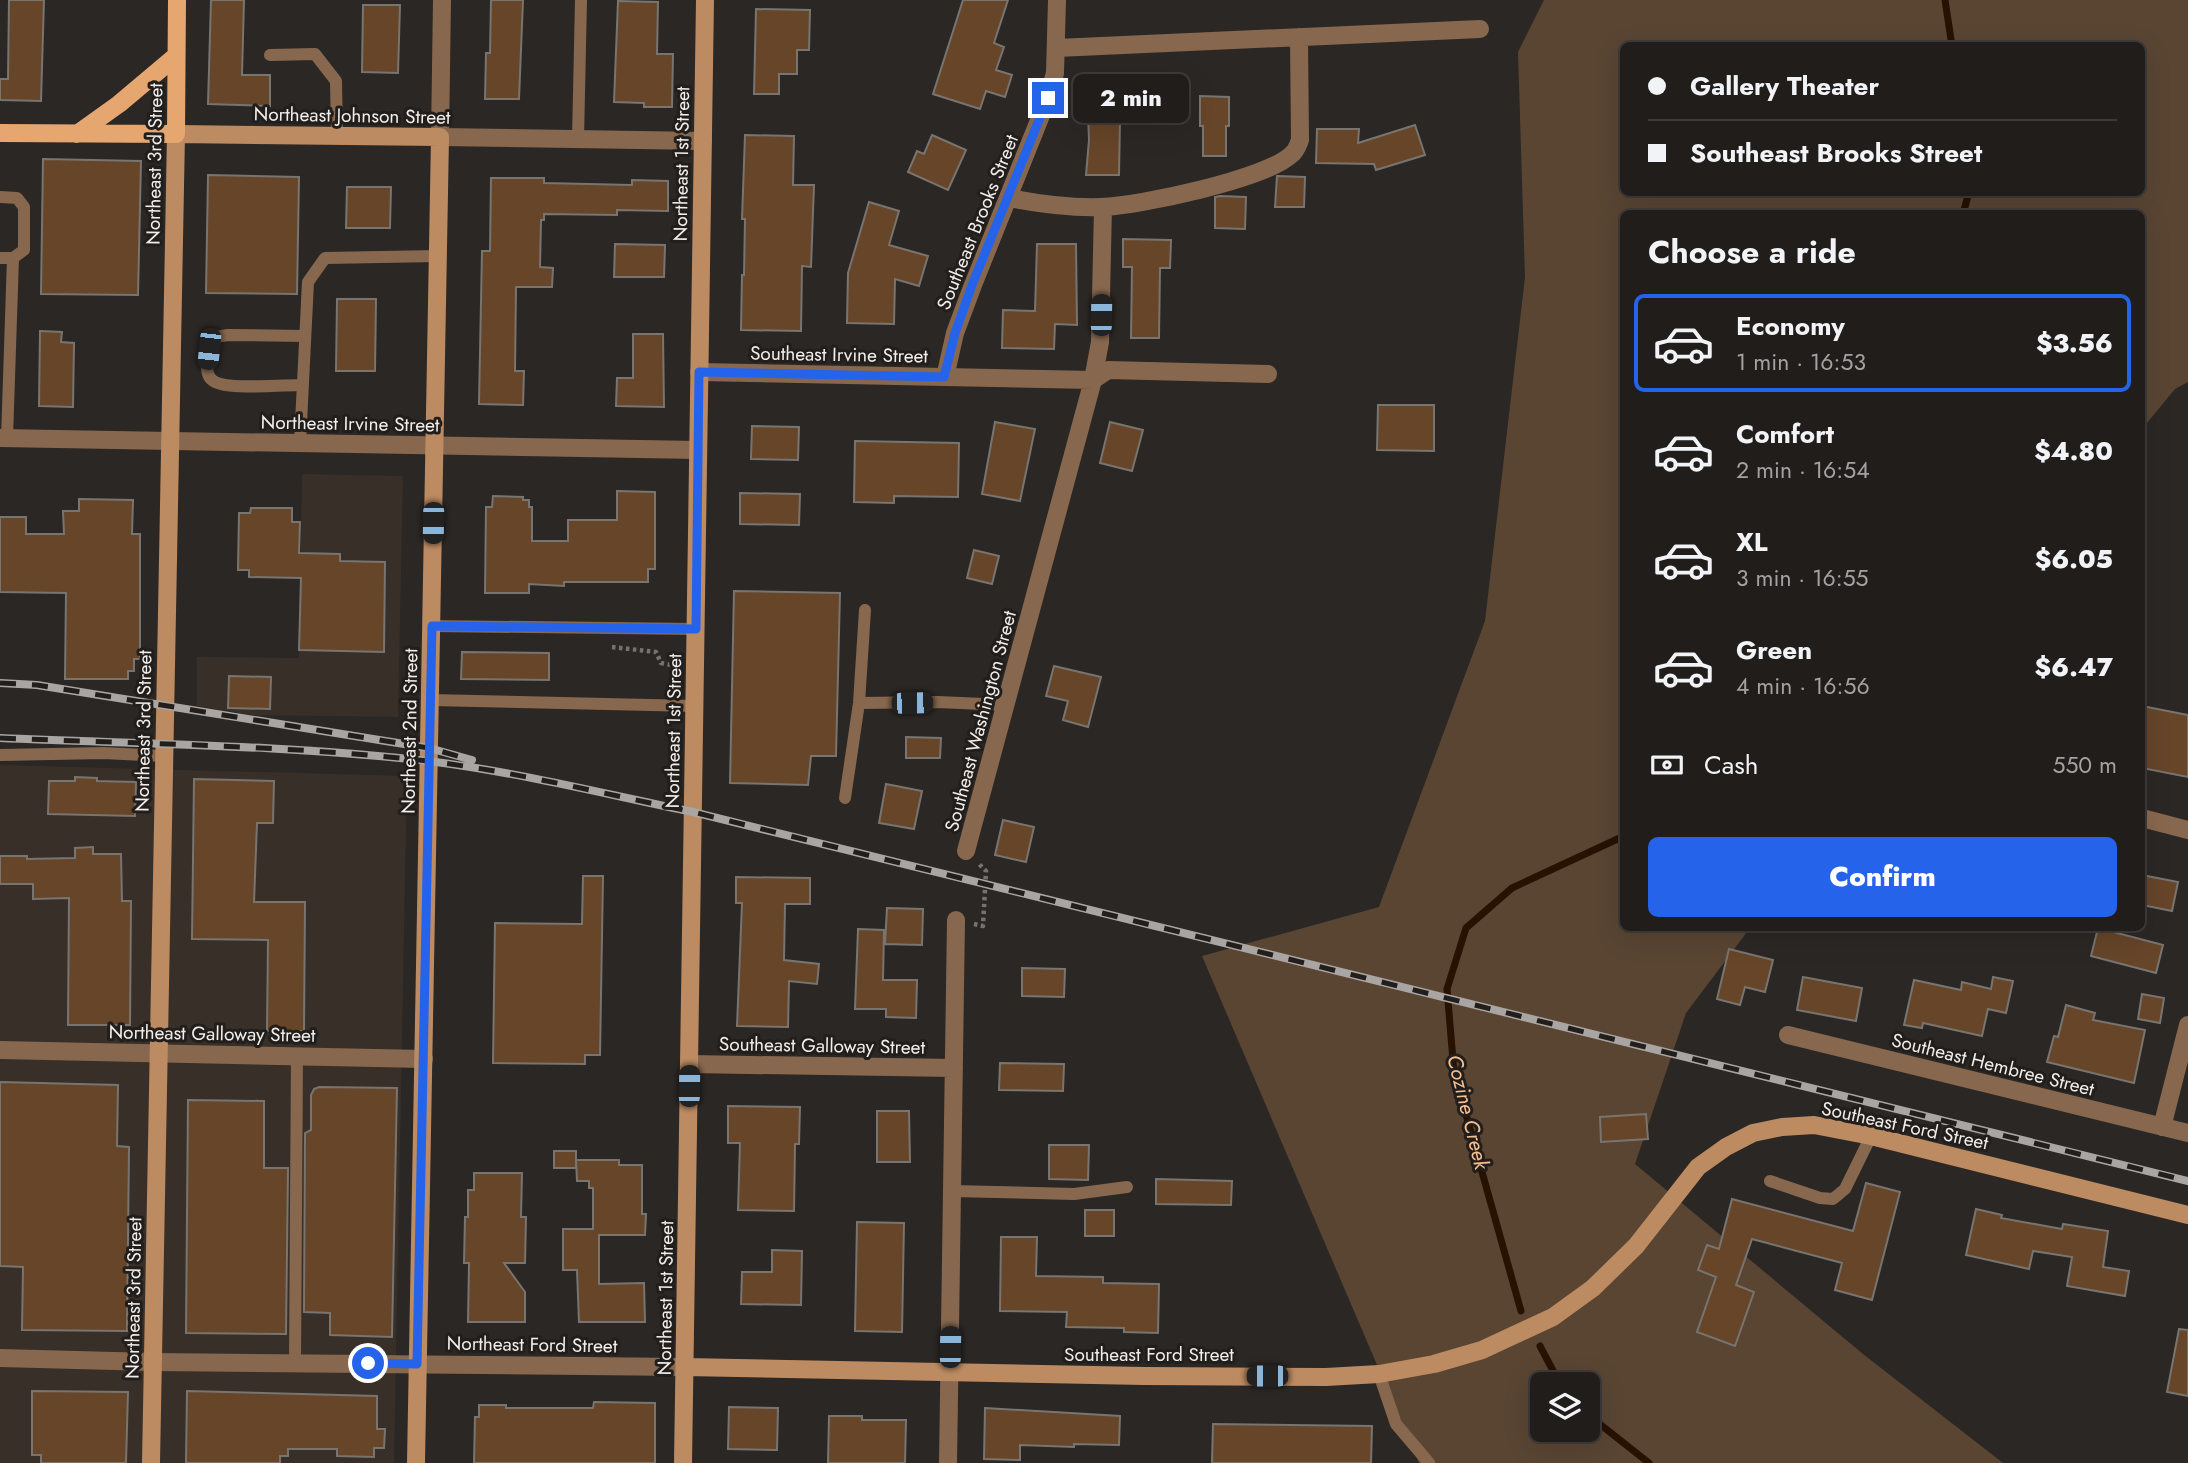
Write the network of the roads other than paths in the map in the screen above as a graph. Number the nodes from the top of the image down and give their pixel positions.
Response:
1 (177, 0) edge
2 (442, 0) edge
3 (581, 0) edge
4 (705, 0) edge
5 (1057, 0) edge
6 (1480, 29) dead end
7 (1300, 37) junction
8 (1057, 48) junction
9 (176, 55) junction
10 (270, 55) dead end
11 (0, 133) edge
12 (77, 134) junction
13 (176, 134) junction
14 (337, 136) junction
15 (440, 138) junction
16 (578, 139) junction
17 (703, 141) junction
18 (0, 197) edge
19 (1009, 198) junction
20 (1103, 207) junction
21 (438, 256) junction
22 (6, 258) edge
23 (305, 336) junction
24 (699, 372) junction
25 (1268, 374) dead end
26 (944, 377) junction
27 (1093, 380) junction
28 (303, 385) junction
29 (3, 438) edge
30 (170, 441) junction
31 (300, 443) junction
32 (435, 445) junction
33 (698, 450) junction
34 (865, 610) dead end
35 (432, 626) junction
36 (696, 629) junction
37 (430, 700) junction
38 (859, 704) junction
39 (1006, 705) junction
40 (694, 706) junction
41 (0, 755) edge
42 (163, 756) junction
43 (845, 798) dead end
44 (2145, 819) edge
45 (2188, 830) edge
46 (966, 851) road end
47 (956, 920) road end
48 (2188, 1025) edge
49 (1788, 1035) dead end
50 (0, 1050) edge
51 (157, 1052) junction
52 (297, 1055) junction
53 (424, 1059) junction
54 (689, 1063) junction
55 (954, 1068) junction
56 (2162, 1127) junction
57 (2188, 1133) edge
58 (1871, 1136) junction
59 (1770, 1181) dead end
60 (1127, 1187) dead end
61 (952, 1191) junction
62 (2188, 1215) edge
63 (0, 1358) edge
64 (153, 1362) junction
65 (296, 1363) junction
66 (417, 1364) junction
67 (685, 1367) junction
68 (950, 1373) junction
69 (1379, 1374) junction
70 (151, 1463) edge
71 (416, 1463) edge
72 (683, 1463) edge
73 (948, 1463) edge
74 (1429, 1463) edge

1 - 9 main road, Northeast 3rd Street
2 - 15 street, Northeast 2nd Street
3 - 16 lane
4 - 17 street, Northeast 1st Street
5 - 8 street, Southeast Brooks Street
6 - 7 street
7 - 8 street
7 - 20 street
8 - 19 street, Southeast Brooks Street
9 - 12 main road
9 - 13 main road, Northeast 3rd Street
10 - 14 lane
11 - 12 main road, Northeast Johnson Street
12 - 13 main road, Northeast Johnson Street
13 - 14 street, Northeast Johnson Street
13 - 30 street, Northeast 3rd Street
14 - 15 street, Northeast Johnson Street
15 - 16 street, Northeast Johnson Street
15 - 21 street, Northeast 2nd Street
16 - 17 street, Northeast Johnson Street
17 - 24 street, Northeast 1st Street
18 - 22 lane
19 - 20 street
19 - 26 street, Southeast Brooks Street
20 - 27 street, Southeast Washington Street
21 - 23 lane
21 - 32 street, Northeast 2nd Street
22 - 29 lane
23 - 28 lane
23 - 28 lane
24 - 26 street, Southeast Irvine Street
24 - 33 street, Northeast 1st Street
25 - 27 street, Southeast Irvine Street
26 - 27 street, Southeast Irvine Street
27 - 39 street, Southeast Washington Street
28 - 31 lane
29 - 30 street, Northeast Irvine Street
30 - 31 street, Northeast Irvine Street
30 - 42 street, Northeast 3rd Street
31 - 32 street, Northeast Irvine Street
32 - 33 street, Northeast Irvine Street
32 - 35 street, Northeast 2nd Street
33 - 36 street, Northeast 1st Street
34 - 38 lane
35 - 36 lane
35 - 37 street, Northeast 2nd Street
36 - 40 street, Northeast 1st Street
37 - 40 lane
37 - 53 street, Northeast 2nd Street
38 - 39 lane
38 - 43 lane
39 - 46 street, Southeast Washington Street
40 - 54 street, Northeast 1st Street
41 - 42 lane
42 - 51 street, Northeast 3rd Street
44 - 45 street
47 - 55 street
48 - 56 street
49 - 56 street, Southeast Hembree Street
50 - 51 street, Northeast Galloway Street
51 - 52 street, Northeast Galloway Street
51 - 64 street, Northeast 3rd Street
52 - 53 street, Northeast Galloway Street
52 - 65 lane
53 - 66 street, Northeast 2nd Street
54 - 55 street, Southeast Galloway Street
54 - 67 street, Northeast 1st Street
55 - 61 street
56 - 57 street, Southeast Hembree Street
58 - 59 lane
58 - 62 street, Southeast Ford Street
58 - 69 street, Southeast Ford Street
60 - 61 lane
61 - 68 street
63 - 64 street, Northeast Ford Street
64 - 65 street, Northeast Ford Street
64 - 70 street, Northeast 3rd Street
65 - 66 street, Northeast Ford Street
66 - 67 street, Northeast Ford Street
66 - 71 street, Northeast 2nd Street
67 - 68 street, Southeast Ford Street
67 - 72 street, Northeast 1st Street
68 - 69 street, Southeast Ford Street
68 - 73 street
69 - 74 lane

